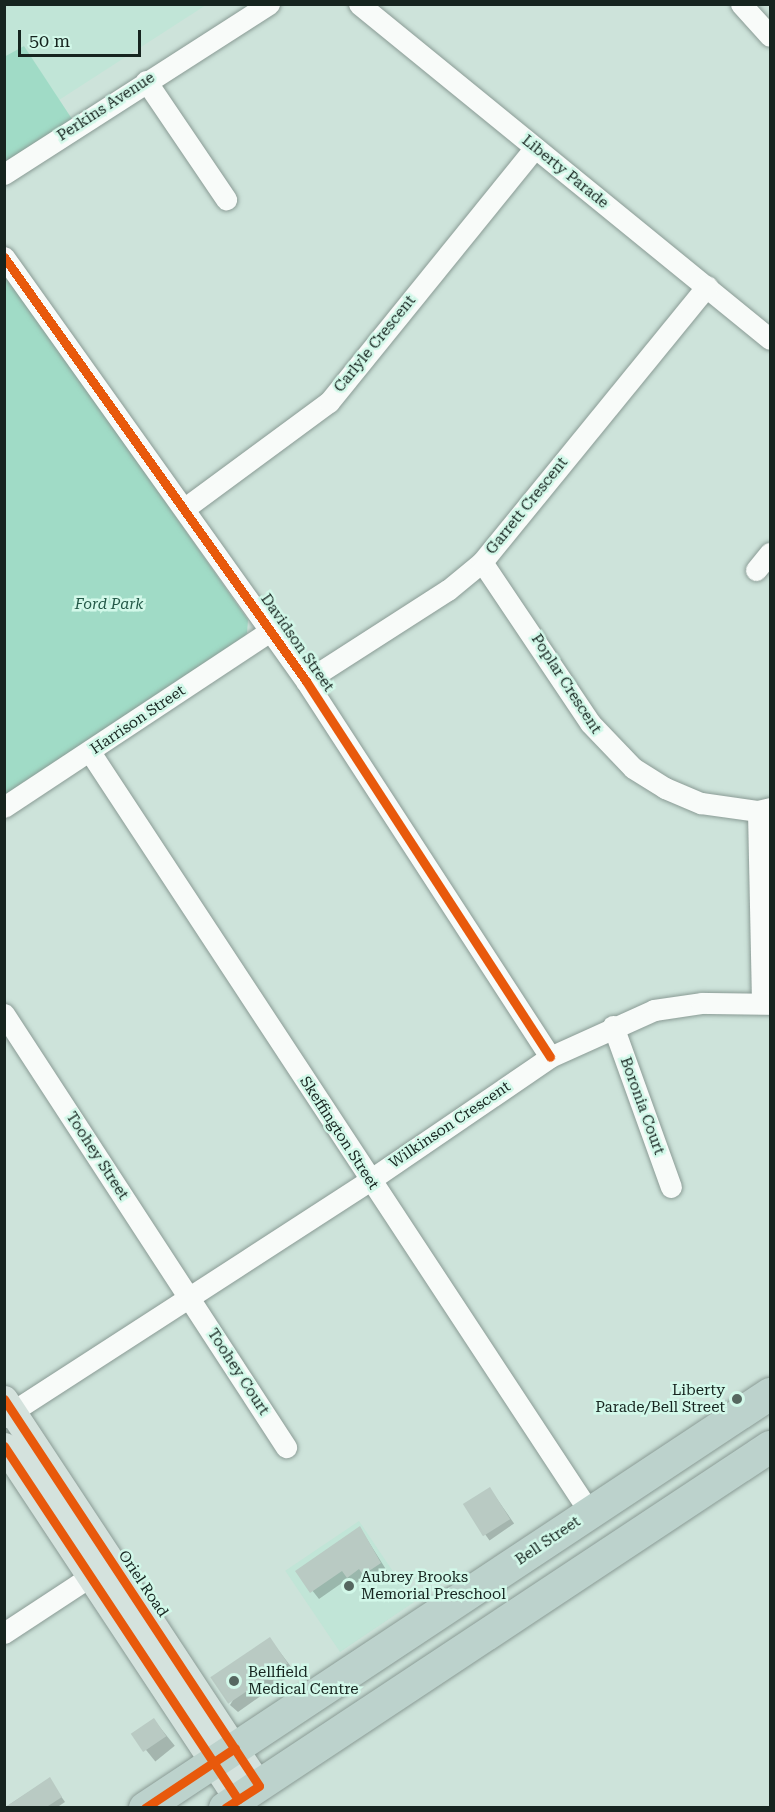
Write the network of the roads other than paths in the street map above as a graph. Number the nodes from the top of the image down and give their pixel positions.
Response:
1 (269, 4) edge
2 (359, 4) edge
3 (741, 4) edge
4 (771, 36) edge
5 (146, 81) junction
6 (535, 148) junction
7 (4, 174) edge
8 (226, 199) dead end
9 (4, 257) edge
10 (707, 286) junction
11 (771, 339) edge
12 (185, 508) junction
13 (771, 553) edge
14 (482, 562) junction
15 (756, 570) dead end
16 (270, 631) junction
17 (306, 681) junction
18 (90, 752) junction
19 (4, 807) edge
20 (764, 809) edge
21 (766, 1004) edge
22 (4, 1014) edge
23 (613, 1026) junction
24 (550, 1057) junction
25 (370, 1180) junction
26 (671, 1187) dead end
27 (189, 1298) junction
28 (766, 1406) edge
29 (7, 1409) edge
30 (4, 1446) edge
31 (286, 1446) dead end
32 (771, 1447) edge
33 (590, 1513) junction
34 (101, 1570) junction
35 (4, 1633) edge
36 (224, 1755) junction
37 (241, 1797) edge
38 (145, 1808) edge

1 - 5 street, Perkins Avenue
2 - 6 street, Liberty Parade
3 - 4 street
5 - 7 street, Perkins Avenue
5 - 8 street
6 - 10 street, Liberty Parade
6 - 12 street, Carlyle Crescent
9 - 12 street, Davidson Street
10 - 11 street, Liberty Parade
10 - 14 street, Garrett Crescent
12 - 16 street, Davidson Street
13 - 15 street
14 - 17 street, Garrett Crescent
14 - 20 street, Poplar Crescent
16 - 17 street, Davidson Street
16 - 18 street, Harrison Street
17 - 24 street, Davidson Street
18 - 19 street, Harrison Street
18 - 25 street, Skeffington Street
20 - 21 street
21 - 23 street, Wilkinson Crescent
22 - 27 street, Toohey Street
23 - 24 street, Wilkinson Crescent
23 - 26 street, Boronia Court
24 - 25 street, Wilkinson Crescent
25 - 27 street, Wilkinson Crescent
25 - 33 street, Skeffington Street
27 - 29 street, Wilkinson Crescent
27 - 31 street, Toohey Court
28 - 33 highway, Bell Street
29 - 34 main road, Oriel Road
30 - 34 main road, Oriel Road
32 - 37 highway
33 - 36 highway, Bell Street
34 - 35 street
34 - 36 main road, Oriel Road
36 - 37 main road, Oriel Road
36 - 38 highway, Bell Street

